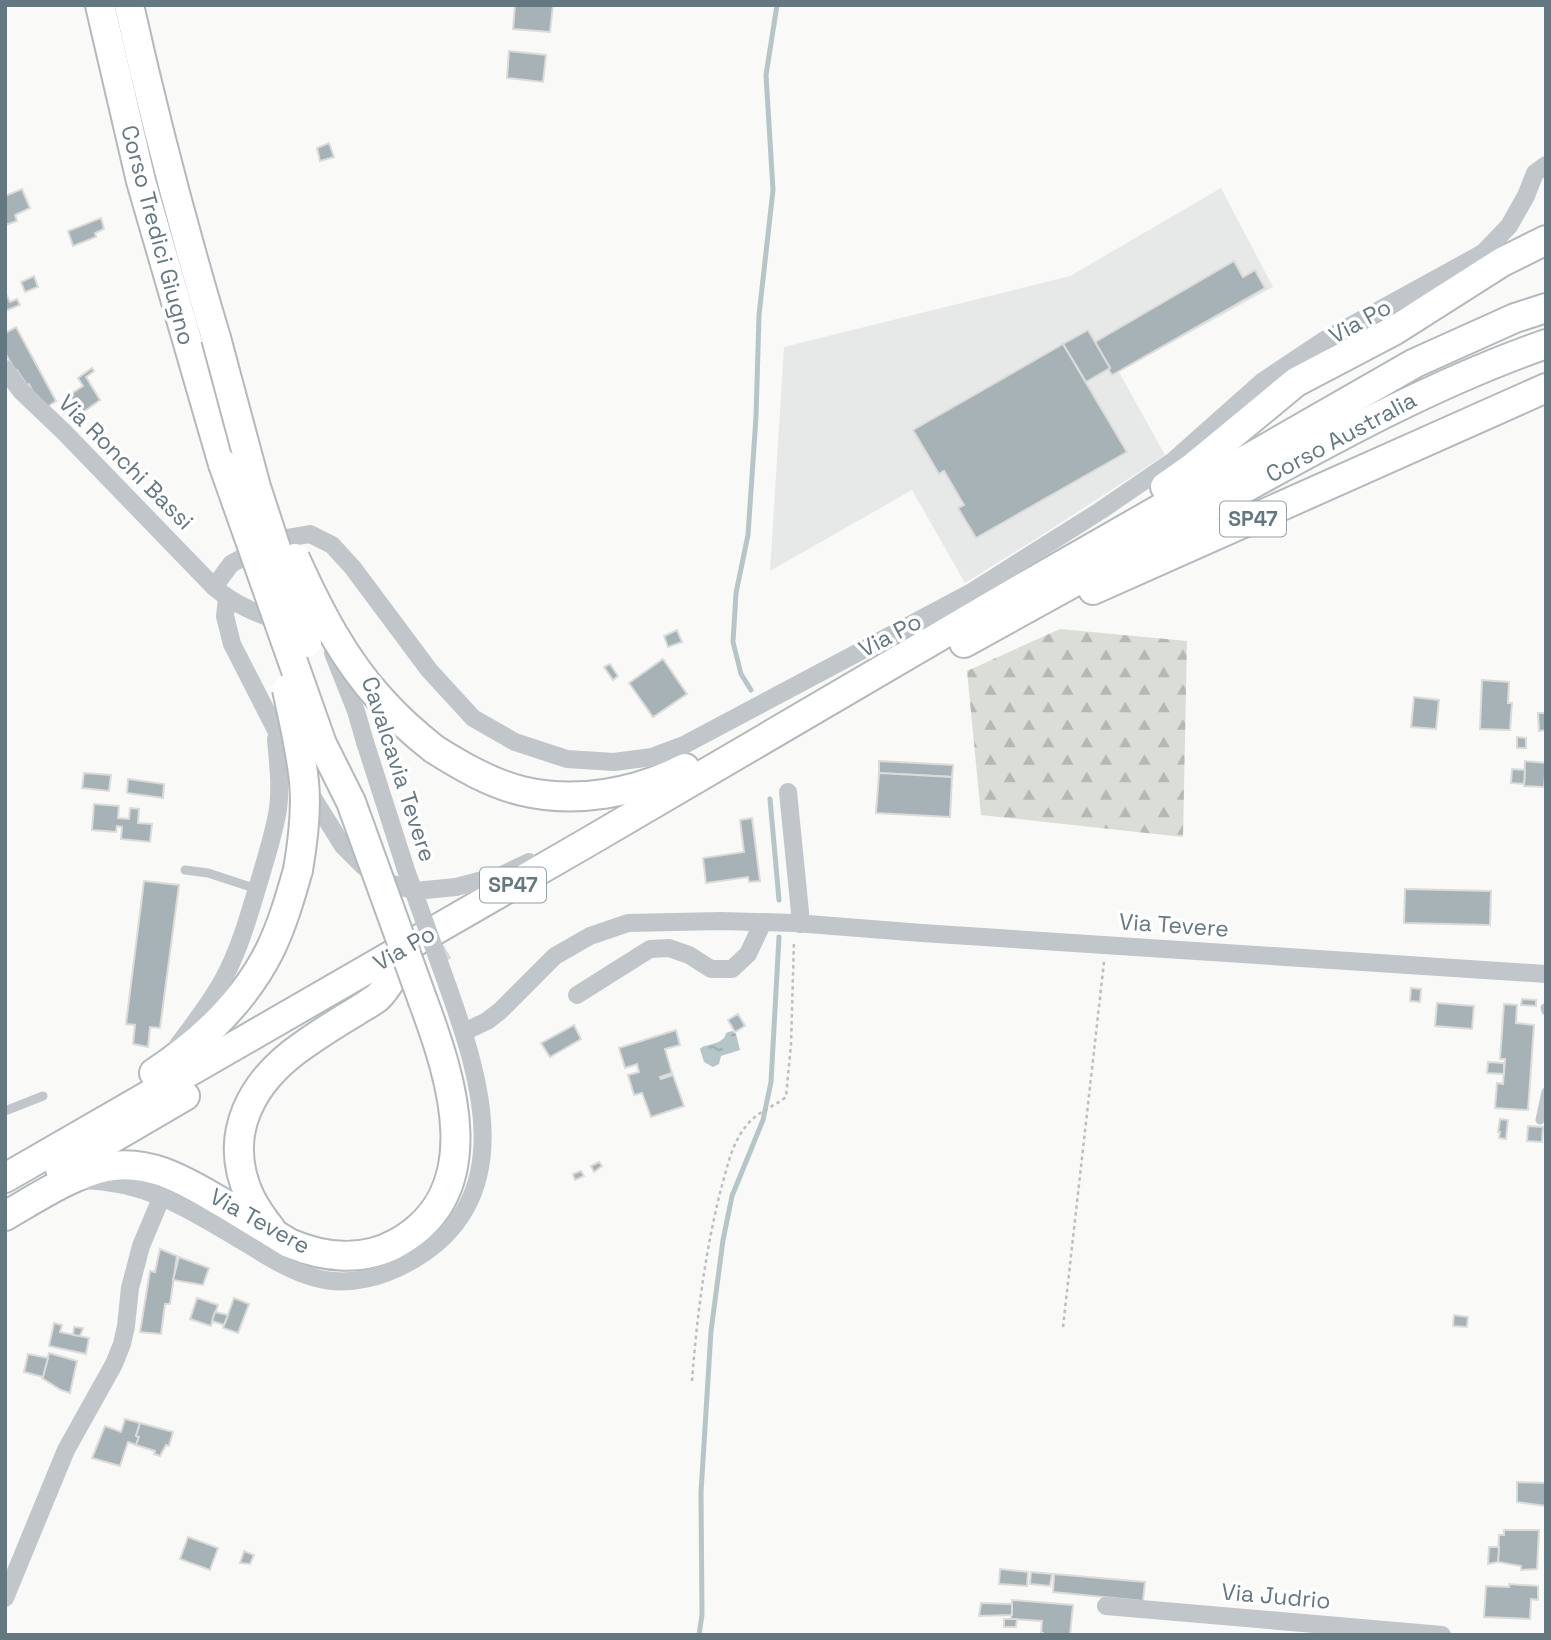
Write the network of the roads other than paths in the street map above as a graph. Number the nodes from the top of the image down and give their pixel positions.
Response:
1 (100, 5) edge
2 (129, 5) edge
3 (1546, 165) edge
4 (1546, 240) edge
5 (1546, 261) edge
6 (1546, 308) edge
7 (1395, 330) junction
8 (215, 338) junction
9 (1546, 344) edge
10 (5, 369) edge
11 (1546, 388) edge
12 (223, 464) junction
13 (1020, 589) junction
14 (220, 592) junction
15 (959, 646) junction
16 (861, 683) junction
17 (274, 725) junction
18 (788, 792) dead end
19 (351, 800) junction
20 (588, 842) junction
21 (185, 870) dead end
22 (257, 889) junction
23 (763, 922) junction
24 (797, 924) junction
25 (444, 946) tunnel mouth
26 (1546, 974) edge
27 (577, 995) dead end
28 (464, 1032) junction
29 (158, 1070) junction
30 (1546, 1092) edge
31 (44, 1096) dead end
32 (5, 1111) edge
33 (1540, 1121) dead end
34 (5, 1177) edge
35 (73, 1179) junction
36 (162, 1196) junction
37 (5, 1201) edge
38 (5, 1216) edge
39 (275, 1234) junction
40 (5, 1598) edge
41 (1106, 1606) dead end
42 (1442, 1635) edge

1 - 12 highway, Corso Tredici Giugno
2 - 8 highway, Corso Tredici Giugno
3 - 14 street, Via Po
4 - 7 highway, SP47
5 - 7 highway, SP47
6 - 13 highway, Corso Australia / SP47
7 - 13 highway, SP47
8 - 16 highway, bridge
8 - 19 highway, bridge
9 - 15 highway, Corso Australia / SP47
10 - 14 street, Via Ronchi Bassi
11 - 15 highway, SP47
12 - 19 highway, bridge
12 - 29 highway, bridge
13 - 16 highway, Via Po / SP47
14 - 17 street
14 - 28 street, Cavalcavia Tevere, bridge
15 - 25 highway, Via Po / SP47
16 - 20 highway, Via Po / SP47
17 - 20 street
17 - 22 street
18 - 24 street
19 - 39 highway, bridge
20 - 34 highway, Via Po / SP47
21 - 22 lane
22 - 29 street
23 - 24 street, Via Tevere
23 - 27 street
23 - 28 street, Via Tevere
24 - 26 street, Via Tevere
28 - 36 street, Via Tevere
29 - 34 highway
30 - 33 lane
31 - 32 lane
35 - 36 street, Via Tevere
35 - 38 highway
35 - 39 highway
36 - 40 street
37 - 39 highway, Via Po
41 - 42 street, Via Judrio

